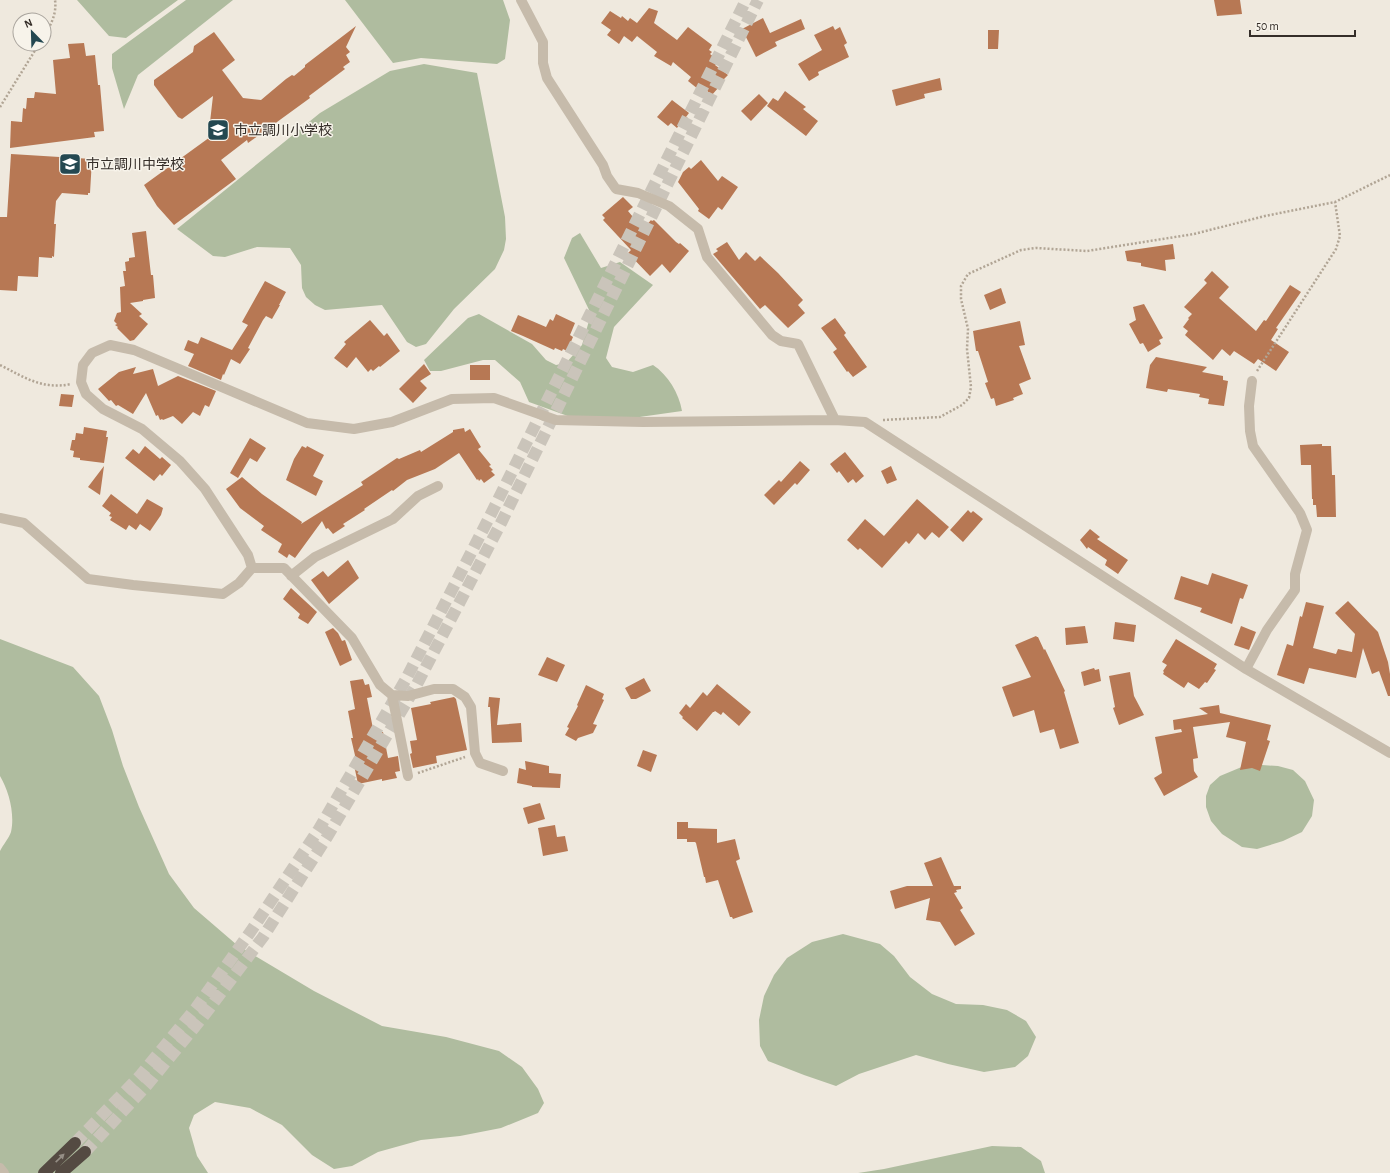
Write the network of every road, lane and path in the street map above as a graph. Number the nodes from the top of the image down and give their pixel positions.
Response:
1 (55, 0) edge
2 (521, 0) edge
3 (52, 20) edge
4 (34, 52) edge
5 (0, 107) edge
6 (1390, 175) edge
7 (1335, 202) junction
8 (0, 365) edge
9 (1252, 381) joint
10 (81, 382) junction
11 (835, 420) junction
12 (865, 422) junction
13 (438, 486) dead end
14 (0, 518) edge
15 (252, 568) junction
16 (291, 576) junction
17 (1246, 669) junction
18 (392, 696) junction
19 (475, 753) junction
20 (1390, 753) edge
21 (503, 771) dead end
22 (408, 776) joint
23 (76, 1143) tunnel mouth
24 (85, 1152) tunnel mouth
25 (0, 1168) edge
26 (4, 1173) edge
27 (44, 1173) edge
28 (61, 1173) edge

1 - 3 path
2 - 11 street
4 - 5 path
6 - 7 path
7 - 9 path
7 - 12 path
8 - 10 path
9 - 17 street
10 - 11 street
10 - 15 street
11 - 12 street
12 - 17 street
13 - 16 street
14 - 15 street
15 - 16 street
16 - 18 street
17 - 20 street
18 - 19 street
18 - 22 street
19 - 21 street
19 - 22 path
27 -> 23 highway
24 - 28 highway
25 - 26 street

